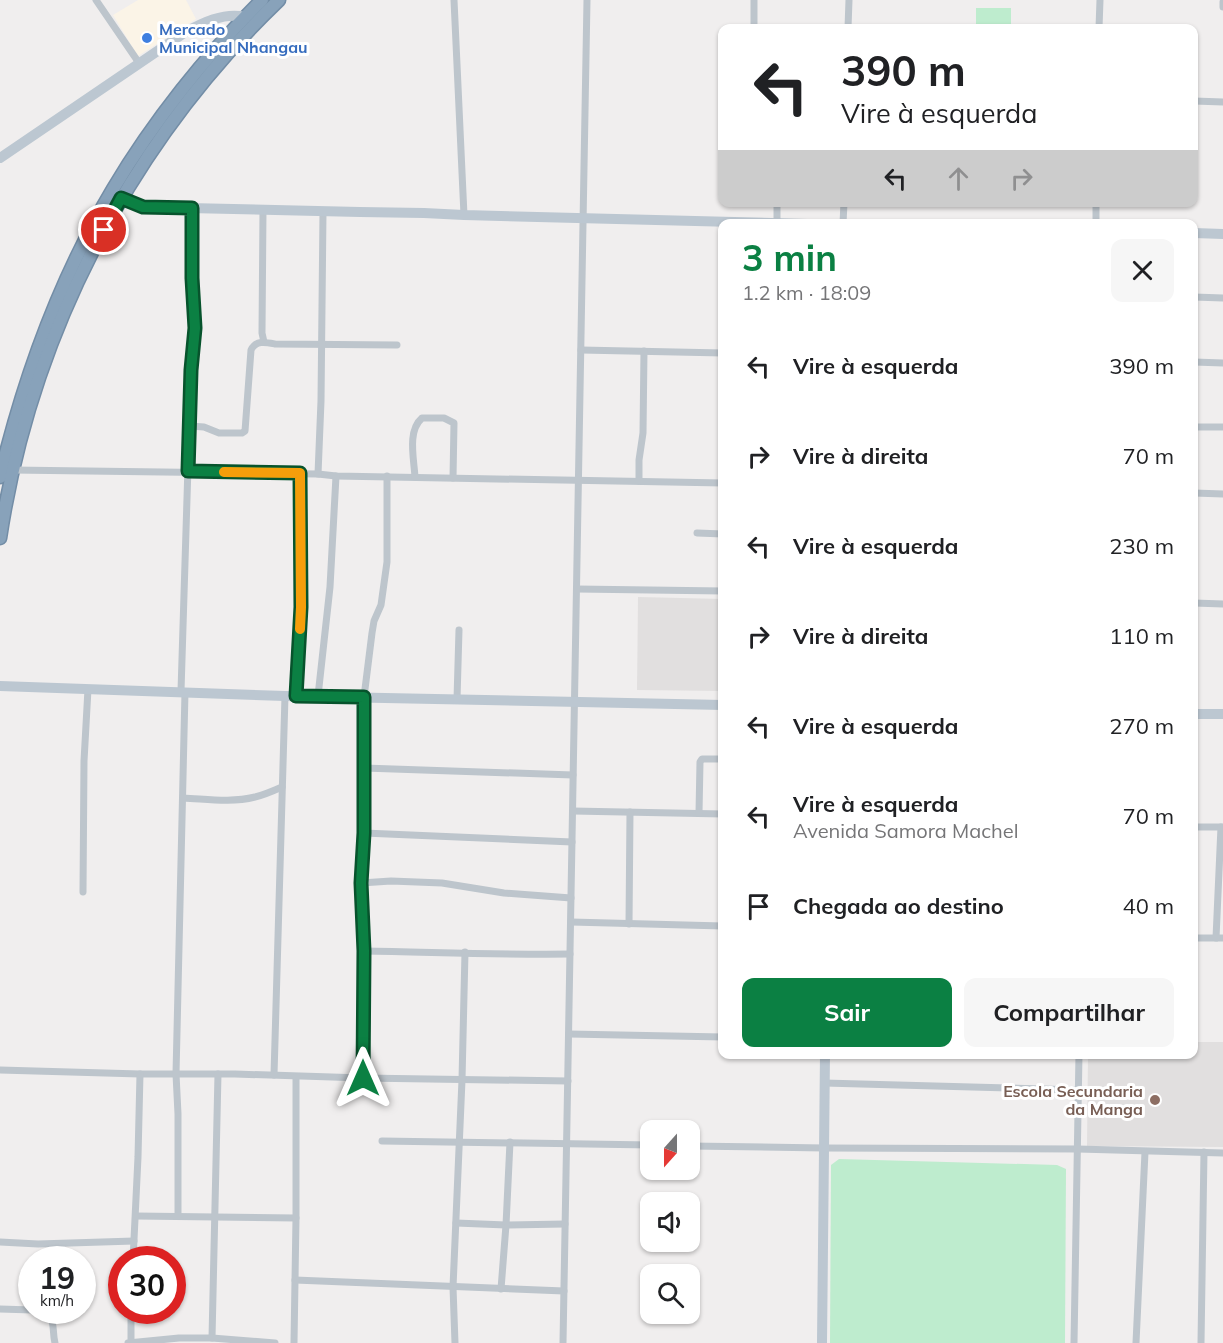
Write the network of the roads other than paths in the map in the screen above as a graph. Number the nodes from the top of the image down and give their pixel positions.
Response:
1 (96, 0) edge
2 (262, 0) edge
3 (279, 0) edge
4 (454, 0) edge
5 (587, 0) edge
6 (754, 0) edge
7 (849, 0) edge
8 (1100, 0) edge
9 (1223, 2) edge
10 (1223, 7) edge
11 (245, 16) junction
12 (754, 24) edge
13 (848, 24) edge
14 (1099, 24) edge
15 (140, 63) junction
16 (1198, 101) edge
17 (1223, 102) edge
18 (0, 158) edge
19 (121, 198) junction
20 (192, 208) junction
21 (263, 210) junction
22 (323, 212) junction
23 (464, 215) junction
24 (584, 218) junction
25 (718, 221) edge
26 (1198, 233) edge
27 (1223, 234) edge
28 (1198, 297) edge
29 (1223, 298) edge
30 (264, 342) junction
31 (322, 344) junction
32 (397, 345) dead end
33 (581, 350) junction
34 (644, 351) junction
35 (718, 353) edge
36 (1198, 362) edge
37 (1223, 363) edge
38 (190, 426) junction
39 (1198, 427) edge
40 (1223, 427) edge
41 (12, 470) junction
42 (188, 471) junction
43 (300, 473) junction
44 (318, 474) junction
45 (336, 476) junction
46 (387, 476) junction
47 (0, 477) edge
48 (416, 477) junction
49 (453, 478) junction
50 (579, 481) junction
51 (639, 481) junction
52 (718, 483) edge
53 (1198, 493) edge
54 (1223, 494) edge
55 (697, 532) dead end
56 (718, 534) edge
57 (0, 538) edge
58 (577, 589) junction
59 (718, 591) edge
60 (1198, 603) edge
61 (1223, 604) edge
62 (459, 630) dead end
63 (0, 686) edge
64 (88, 689) junction
65 (183, 692) junction
66 (290, 696) junction
67 (318, 696) junction
68 (364, 697) junction
69 (457, 699) junction
70 (575, 702) junction
71 (718, 705) edge
72 (1198, 714) edge
73 (1223, 714) edge
74 (718, 759) edge
75 (364, 768) junction
76 (573, 775) junction
77 (282, 787) junction
78 (183, 798) junction
79 (573, 811) junction
80 (630, 812) junction
81 (699, 813) junction
82 (718, 814) edge
83 (1198, 826) edge
84 (1222, 827) edge
85 (364, 833) junction
86 (572, 842) junction
87 (361, 883) junction
88 (83, 892) dead end
89 (571, 898) junction
90 (571, 922) junction
91 (630, 924) junction
92 (718, 926) edge
93 (1198, 938) edge
94 (1219, 938) edge
95 (364, 951) junction
96 (465, 952) junction
97 (570, 954) junction
98 (568, 1034) junction
99 (718, 1037) edge
100 (825, 1059) edge
101 (1079, 1059) edge
102 (0, 1070) edge
103 (140, 1074) junction
104 (176, 1074) junction
105 (219, 1074) junction
106 (274, 1076) junction
107 (296, 1077) junction
108 (363, 1078) junction
109 (462, 1080) junction
110 (568, 1081) junction
111 (824, 1083) junction
112 (1079, 1090) junction
113 (382, 1141) dead end
114 (459, 1142) junction
115 (510, 1142) junction
116 (567, 1143) junction
117 (640, 1145) edge
118 (700, 1146) edge
119 (824, 1148) junction
120 (1078, 1149) junction
121 (1145, 1152) junction
122 (1204, 1152) junction
123 (1223, 1153) edge
124 (136, 1215) junction
125 (178, 1216) junction
126 (216, 1217) junction
127 (296, 1218) junction
128 (456, 1223) junction
129 (565, 1224) junction
130 (506, 1225) junction
131 (134, 1241) junction
132 (0, 1242) edge
133 (134, 1246) edge
134 (295, 1280) junction
135 (453, 1287) junction
136 (501, 1289) junction
137 (564, 1291) junction
138 (0, 1309) edge
139 (18, 1310) edge
140 (53, 1324) edge
141 (131, 1324) edge
142 (212, 1338) junction
143 (56, 1343) edge
144 (130, 1343) edge
145 (275, 1343) edge
146 (294, 1343) edge
147 (454, 1343) edge
148 (563, 1343) edge
149 (822, 1343) edge
150 (1074, 1343) edge
151 (1136, 1343) edge
152 (1201, 1343) edge

1 - 15 street
2 - 11 highway
3 - 19 highway
4 - 23 street
5 - 24 street
6 - 12 street
7 - 13 street
8 - 14 street
9 - 10 street
11 - 15 street
11 - 47 highway
15 - 18 street
16 - 17 street
19 - 20 street
19 - 41 highway
20 - 21 street
20 - 38 street
21 - 22 street
21 - 30 street
22 - 23 street
22 - 31 street
23 - 24 street
24 - 25 street
24 - 33 street
26 - 27 street
28 - 29 street
30 - 31 street
30 - 38 street
31 - 32 street
31 - 44 street
33 - 34 street
33 - 50 street
34 - 35 street
34 - 51 street
36 - 37 street
38 - 42 street
39 - 40 street
41 - 42 street
41 - 57 highway
42 - 43 street
42 - 65 street
43 - 44 street
43 - 66 street
44 - 45 street
45 - 46 street
45 - 67 street
46 - 48 street
46 - 68 street
48 - 49 street
48 - 49 street
49 - 50 street
50 - 51 street
50 - 58 street
51 - 52 street
53 - 54 street
55 - 56 street
58 - 59 street
58 - 70 street
60 - 61 street
62 - 69 street
63 - 64 street
64 - 65 street
64 - 88 street
65 - 66 street
65 - 78 street
66 - 67 street
66 - 77 street
67 - 68 street
68 - 69 street
68 - 75 street
69 - 70 street
70 - 71 street
70 - 76 street
72 - 73 street
74 - 81 street
75 - 76 street
75 - 85 street
76 - 79 street
77 - 78 street
77 - 106 street
78 - 104 street
79 - 80 street
79 - 86 street
80 - 81 street
80 - 91 street
81 - 82 street
83 - 84 street
84 - 94 street
85 - 86 street
85 - 87 street
86 - 89 street
87 - 89 street
87 - 95 street
89 - 90 street
90 - 91 street
90 - 97 street
91 - 92 street
93 - 94 street
95 - 96 street
95 - 108 street
96 - 97 street
96 - 109 street
97 - 98 street
98 - 99 street
98 - 110 street
100 - 111 street
101 - 112 street
102 - 103 street
103 - 104 street
103 - 124 street
104 - 105 street
104 - 125 street
105 - 106 street
105 - 126 street
106 - 107 street
107 - 108 street
107 - 127 street
108 - 109 street
109 - 110 street
109 - 114 street
110 - 116 street
111 - 112 street
111 - 119 street
112 - 120 street
113 - 114 street
114 - 115 street
114 - 128 street
115 - 116 street
115 - 130 street
116 - 117 street
116 - 129 street
118 - 119 street
119 - 120 street
119 - 149 street
120 - 121 street
120 - 150 street
121 - 122 street
121 - 151 street
122 - 123 street
122 - 152 street
124 - 125 street
124 - 131 street
125 - 126 street
126 - 127 street
126 - 142 street
127 - 134 street
128 - 130 street
128 - 135 street
129 - 130 street
129 - 137 street
130 - 136 street
131 - 132 street
131 - 133 street
134 - 135 street
134 - 146 street
135 - 136 street
135 - 147 street
136 - 137 street
137 - 148 street
138 - 139 street
140 - 143 street
141 - 144 street
142 - 144 street
142 - 145 street

